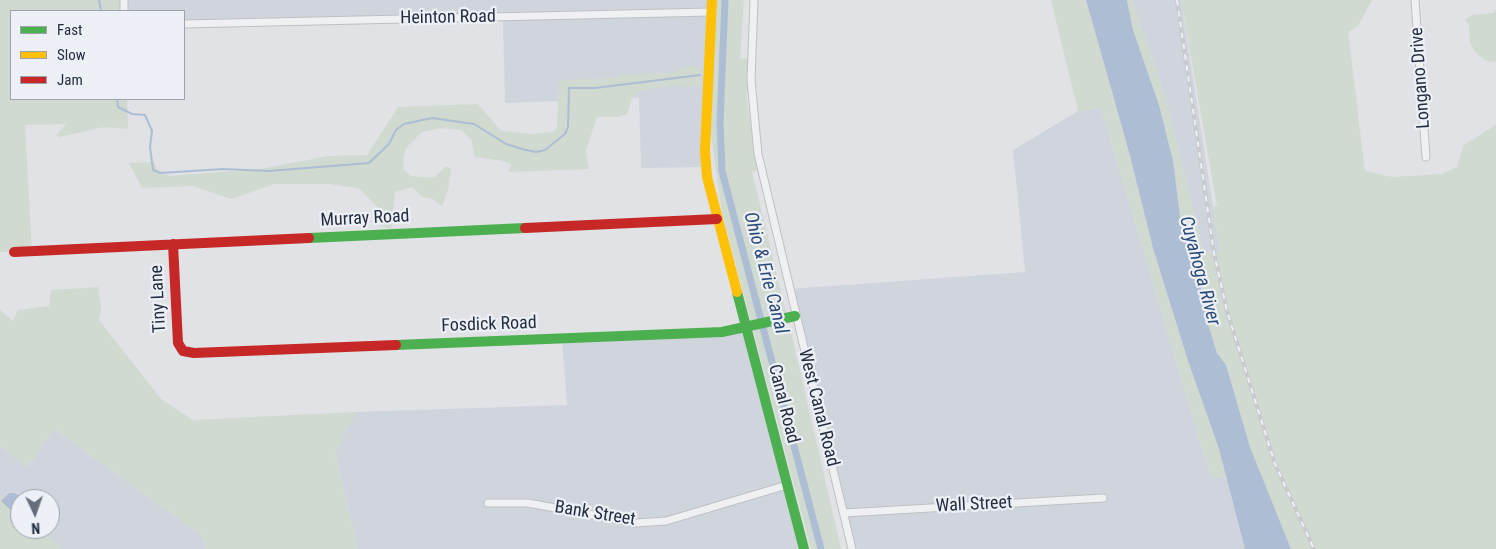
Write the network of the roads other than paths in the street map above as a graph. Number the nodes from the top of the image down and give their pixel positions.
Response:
1 (712, 0) edge
2 (754, 0) edge
3 (1415, 0) edge
4 (711, 12) junction
5 (185, 24) edge
6 (1426, 157) dead end
7 (717, 219) junction
8 (172, 244) junction
9 (14, 252) dead end
10 (795, 316) junction
11 (751, 328) junction
12 (183, 351) joint
13 (787, 485) junction
14 (1103, 498) dead end
15 (488, 502) dead end
16 (844, 513) junction
17 (804, 549) edge
18 (852, 549) edge

1 - 4 street, Canal Road
2 - 10 street, West Canal Road
3 - 6 street, Longano Drive
4 - 5 street, Heinton Road
4 - 7 street, Canal Road
7 - 8 street, Murray Road
7 - 11 street, Canal Road
8 - 9 street, Murray Road
8 - 12 street, Tiny Lane
10 - 11 street, Fosdick Road
10 - 16 street, West Canal Road
11 - 12 street, Fosdick Road
11 - 13 street, Canal Road
13 - 15 street, Bank Street
13 - 17 street, Canal Road
14 - 16 street, Wall Street
16 - 18 street, West Canal Road

